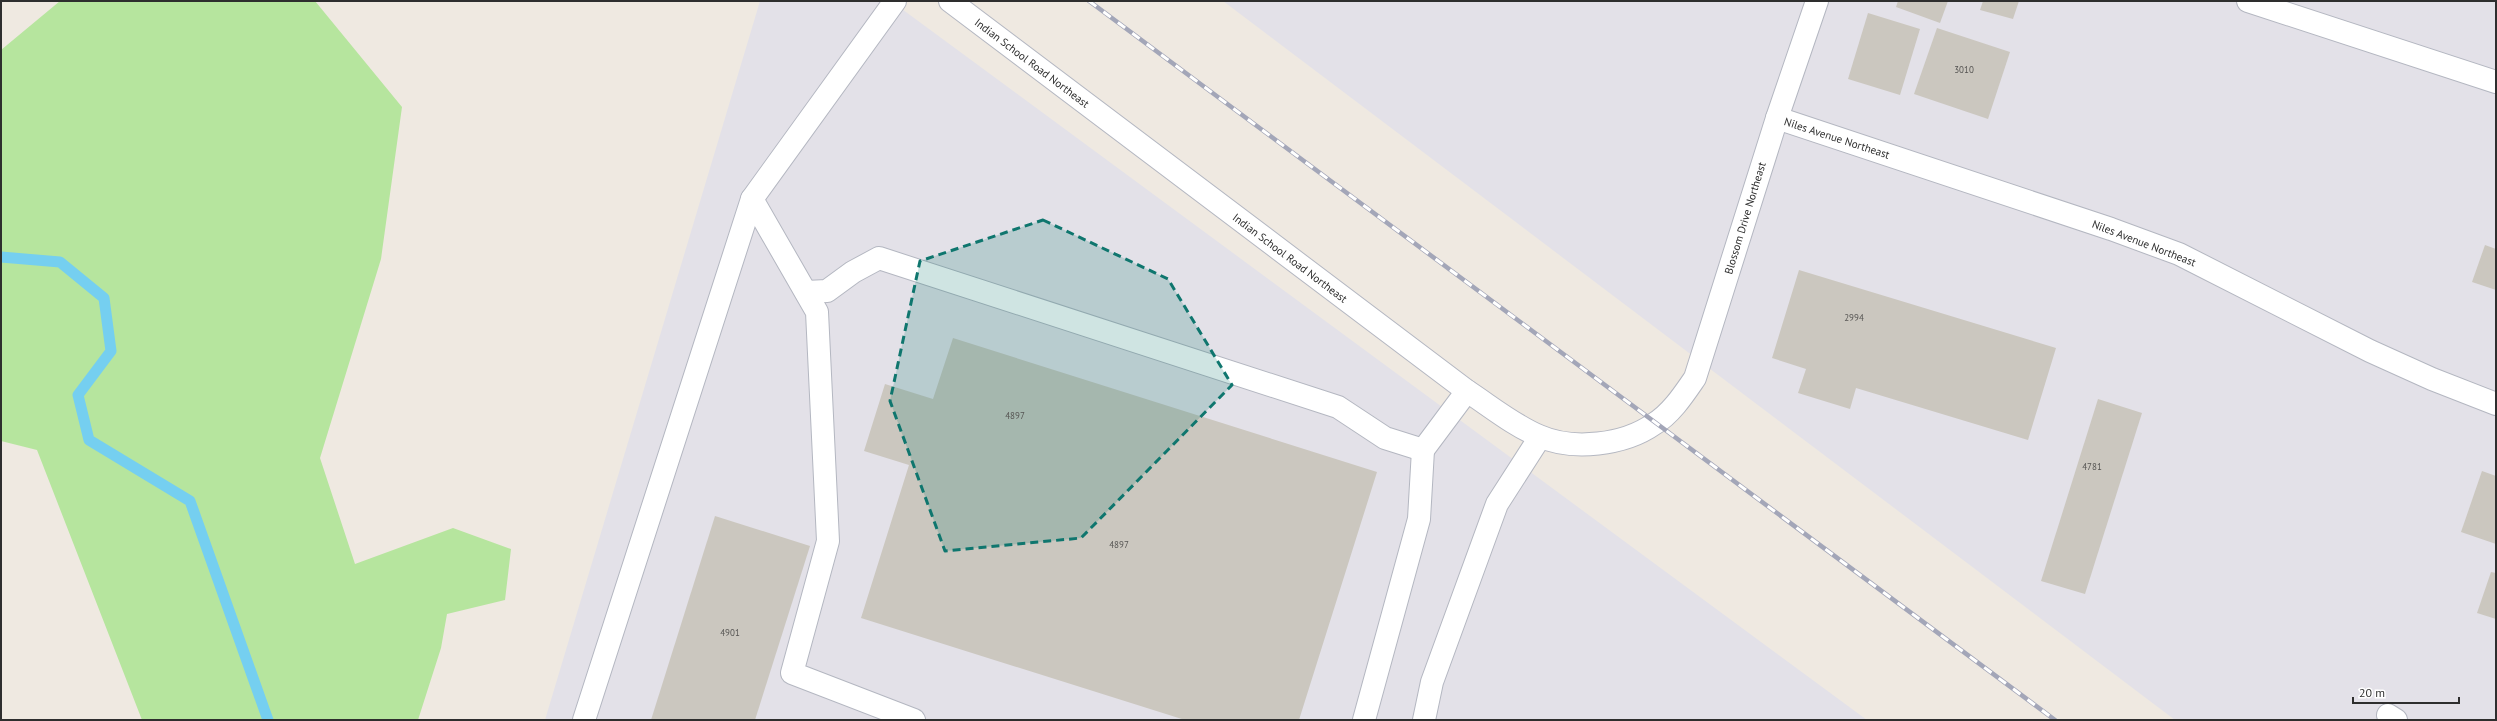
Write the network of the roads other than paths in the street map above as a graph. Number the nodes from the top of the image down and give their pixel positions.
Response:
1 (895, 1) edge
2 (950, 1) edge
3 (1817, 1) edge
4 (2248, 1) edge
5 (2496, 82) edge
6 (1776, 118) junction
7 (752, 199) junction
8 (806, 292) junction
9 (1467, 391) junction
10 (2496, 404) edge
11 (1655, 424) joint
12 (1540, 437) junction
13 (1422, 450) junction
14 (584, 720) edge
15 (914, 720) edge
16 (1364, 720) edge
17 (1424, 720) edge

1 - 7 street
2 - 9 street, Indian School Road Northeast
3 - 6 street, Blossom Drive Northeast
4 - 5 street
6 - 10 street, Niles Avenue Northeast
6 - 11 street, Blossom Drive Northeast
7 - 8 street
7 - 14 street
8 - 13 street
8 - 15 street
9 - 12 street, Indian School Road Northeast
9 - 13 street
11 - 12 street, Indian School Road Northeast
12 - 17 street
13 - 16 street

